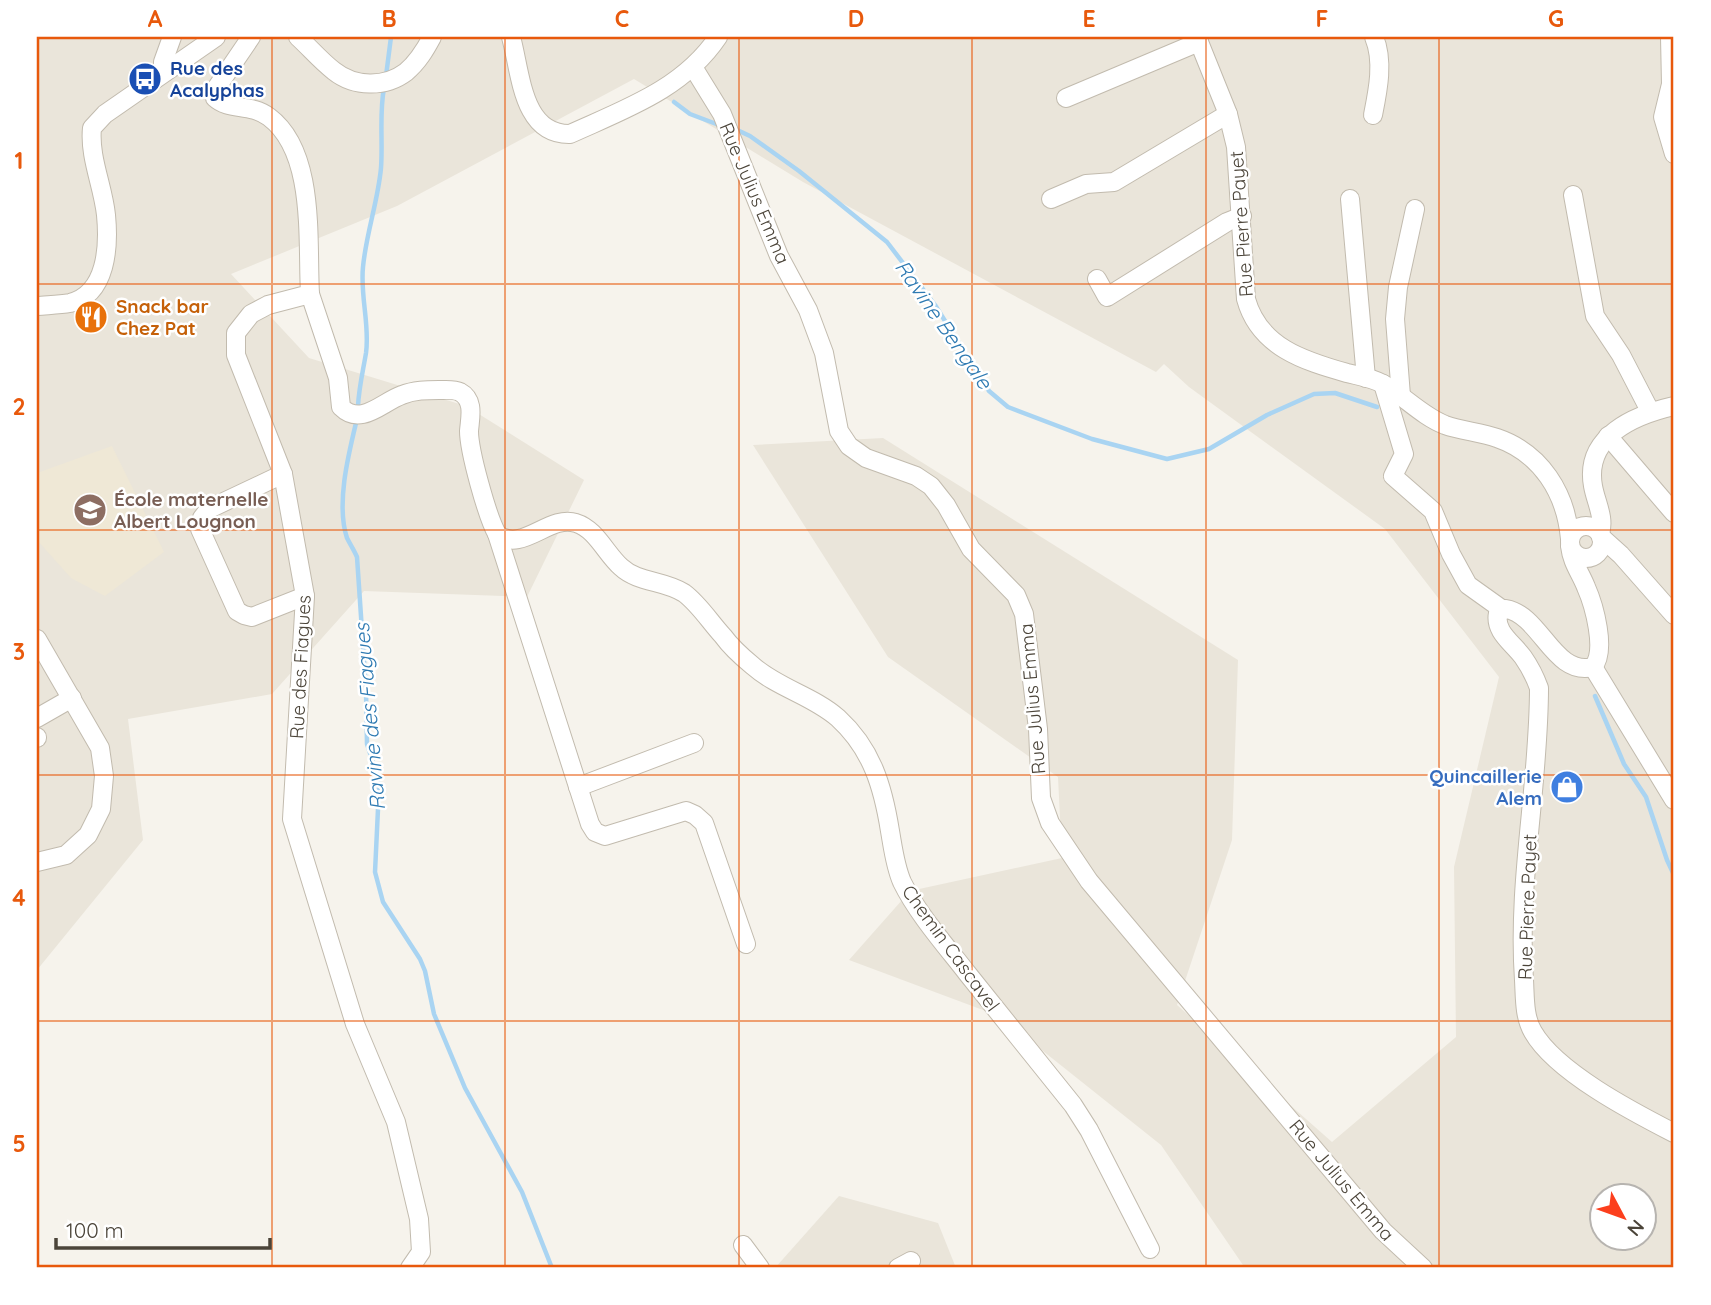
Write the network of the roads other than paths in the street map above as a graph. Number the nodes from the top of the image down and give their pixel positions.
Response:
1 (172, 37) edge
2 (216, 37) edge
3 (251, 37) edge
4 (298, 37) edge
5 (432, 37) edge
6 (511, 37) edge
7 (718, 37) edge
8 (1374, 37) edge
9 (1670, 37) edge
10 (1198, 39) edge
11 (693, 67) junction
12 (163, 72) junction
13 (1066, 98) dead end
14 (1228, 114) junction
15 (1373, 115) dead end
16 (1674, 154) edge
17 (1573, 195) dead end
18 (1051, 199) dead end
19 (1350, 199) dead end
20 (1415, 209) dead end
21 (1242, 216) junction
22 (1097, 279) dead end
23 (310, 294) junction
24 (37, 306) edge
25 (1374, 381) junction
26 (1401, 396) junction
27 (1674, 406) edge
28 (1650, 411) junction
29 (1608, 436) junction
30 (283, 474) junction
31 (1674, 513) edge
32 (497, 534) junction
33 (1588, 538) junction
34 (1586, 586) junction
35 (305, 596) junction
36 (1503, 610) junction
37 (1674, 615) edge
38 (37, 639) edge
39 (1593, 667) junction
40 (72, 698) junction
41 (37, 718) edge
42 (694, 743) dead end
43 (578, 787) junction
44 (1674, 800) edge
45 (37, 862) edge
46 (746, 944) dead end
47 (1674, 1133) edge
48 (743, 1245) dead end
49 (1150, 1249) dead end
50 (411, 1268) edge
51 (760, 1268) edge
52 (1423, 1268) edge

1 - 12 street
2 - 12 street
3 - 23 street
4 - 5 street
6 - 11 street
7 - 11 street
8 - 15 street
9 - 16 street
10 - 13 street
10 - 14 street, Rue Pierre Payet
11 - 52 street, Rue Julius Emma
12 - 24 street
14 - 18 street
14 - 21 street, Rue Pierre Payet
17 - 28 street
19 - 25 street
20 - 26 street
21 - 22 street
21 - 25 street, Rue Pierre Payet
23 - 30 street, Rue des Fiagues
23 - 32 street
25 - 26 street, Rue Pierre Payet
25 - 36 street
26 - 33 street, Rue Pierre Payet
27 - 28 street
28 - 29 street
29 - 31 street
29 - 33 street
30 - 35 street, Rue des Fiagues
30 - 35 street
32 - 43 street
32 - 49 street, Chemin Cascavel
33 - 34 street, Rue Pierre Payet
33 - 34 street, Rue Pierre Payet
33 - 37 street
34 - 39 street, Rue Pierre Payet
35 - 50 street, Rue des Fiagues
36 - 39 street
36 - 47 street, Rue Pierre Payet
38 - 40 street
39 - 44 street
40 - 41 street
40 - 45 street
42 - 43 street
43 - 46 street
48 - 51 street

